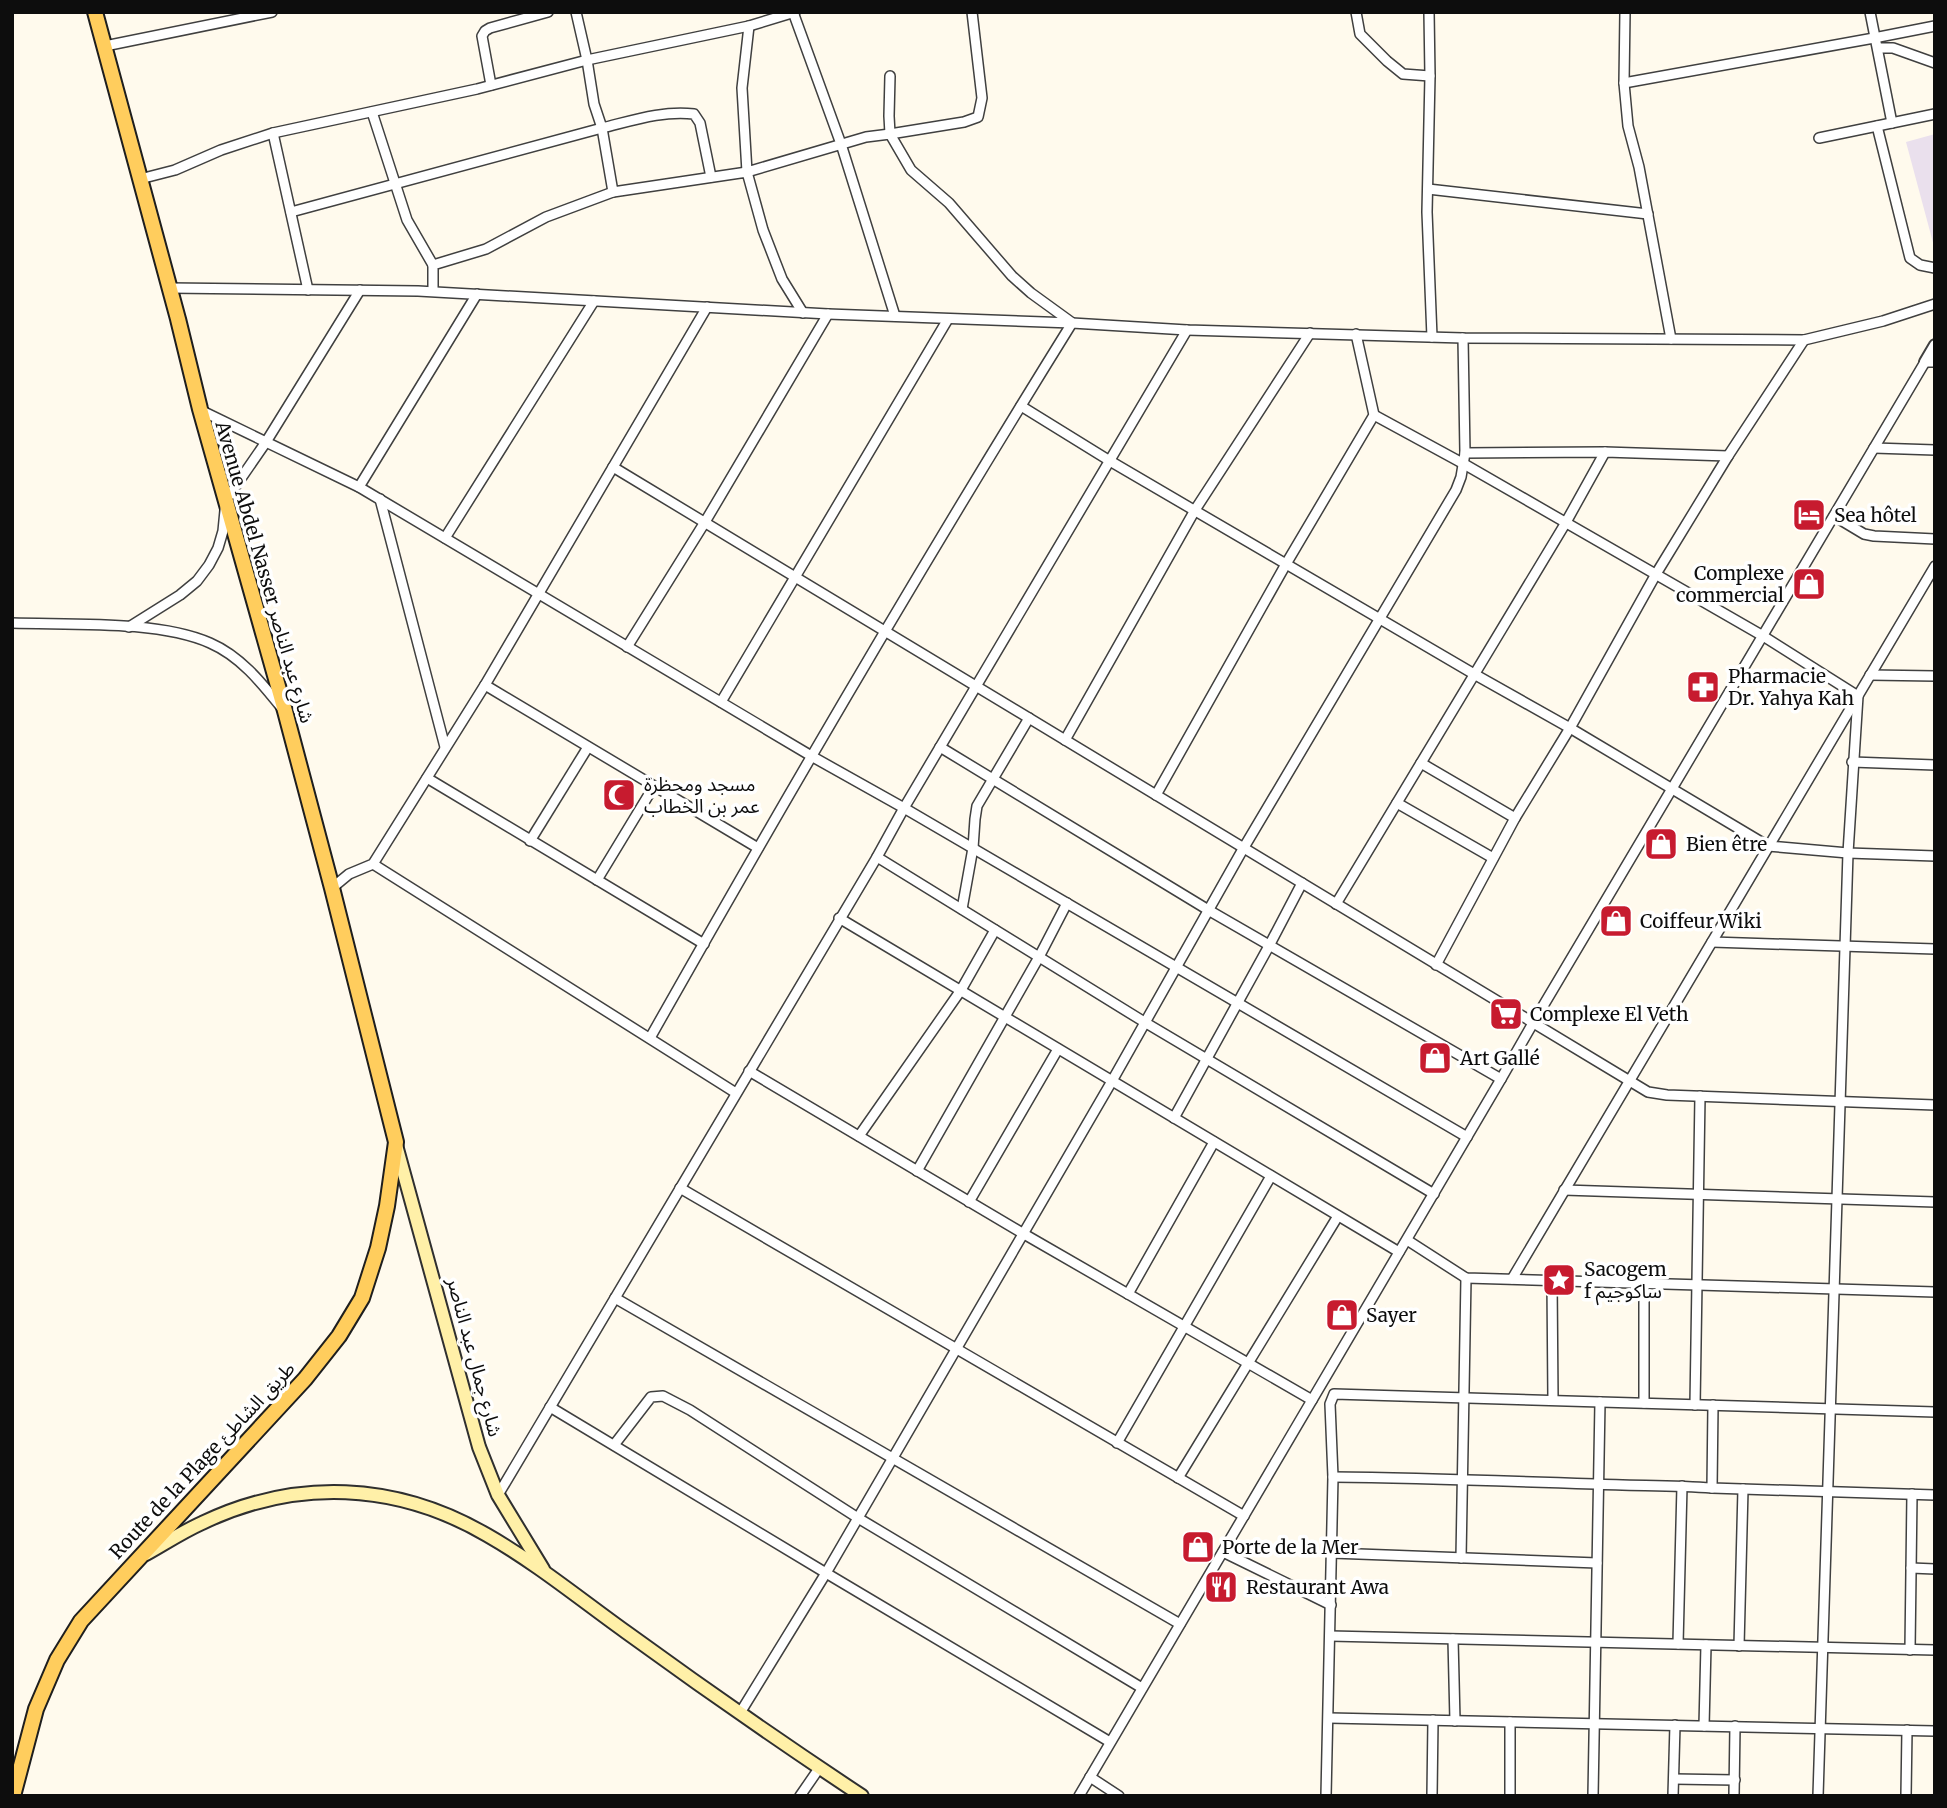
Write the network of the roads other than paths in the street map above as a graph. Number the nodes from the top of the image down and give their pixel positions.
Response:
1 (95, 12) edge
2 (272, 12) edge
3 (548, 12) edge
4 (576, 12) edge
5 (972, 12) edge
6 (1356, 12) edge
7 (1429, 12) edge
8 (1625, 12) edge
9 (1870, 12) edge
10 (794, 13) edge
11 (749, 26) junction
12 (1935, 26) edge
13 (1876, 43) junction
14 (105, 46) junction
15 (587, 60) junction
16 (1935, 63) edge
17 (890, 76) dead end
18 (1430, 76) junction
19 (1624, 83) junction
20 (492, 85) junction
21 (372, 112) junction
22 (1935, 114) edge
23 (1892, 123) junction
24 (1877, 126) junction
25 (602, 128) junction
26 (273, 133) junction
27 (890, 134) junction
28 (1819, 138) dead end
29 (841, 144) junction
30 (747, 172) junction
31 (711, 177) junction
32 (140, 179) junction
33 (395, 184) junction
34 (1428, 189) junction
35 (613, 192) junction
36 (291, 212) junction
37 (1648, 214) junction
38 (433, 265) junction
39 (1935, 268) edge
40 (169, 288) junction
41 (308, 290) junction
42 (360, 290) junction
43 (433, 291) junction
44 (477, 294) junction
45 (593, 301) junction
46 (1935, 304) edge
47 (707, 307) junction
48 (803, 313) junction
49 (828, 314) junction
50 (895, 316) junction
51 (948, 319) junction
52 (1072, 323) junction
53 (1187, 330) junction
54 (1310, 333) junction
55 (1356, 334) junction
56 (1432, 337) junction
57 (1463, 338) junction
58 (1671, 339) junction
59 (1804, 340) junction
60 (1935, 345) edge
61 (1930, 362) edge
62 (1021, 406) junction
63 (200, 409) junction
64 (1374, 415) junction
65 (267, 442) junction
66 (1874, 448) junction
67 (1935, 450) edge
68 (1605, 452) junction
69 (1465, 453) junction
70 (1728, 456) junction
71 (1110, 461) junction
72 (1464, 464) junction
73 (613, 467) junction
74 (359, 487) junction
75 (380, 499) junction
76 (226, 500) junction
77 (1195, 510) junction
78 (1834, 516) junction
79 (705, 522) junction
80 (1565, 524) junction
81 (444, 538) junction
82 (1935, 539) edge
83 (1286, 564) junction
84 (1935, 566) edge
85 (1656, 574) junction
86 (796, 577) junction
87 (539, 594) junction
88 (1379, 618) junction
89 (12, 623) edge
90 (128, 627) junction
91 (886, 632) junction
92 (1763, 636) junction
93 (627, 647) junction
94 (1474, 674) junction
95 (1870, 675) junction
96 (1935, 676) edge
97 (485, 685) junction
98 (976, 686) junction
99 (1858, 696) junction
100 (721, 702) junction
101 (285, 711) junction
102 (1029, 718) junction
103 (1570, 728) junction
104 (1065, 740) junction
105 (445, 747) junction
106 (588, 747) junction
107 (940, 747) junction
108 (813, 757) junction
109 (1852, 762) junction
110 (1421, 763) junction
111 (1935, 765) edge
112 (427, 778) junction
113 (993, 779) junction
114 (654, 786) junction
115 (1672, 790) junction
116 (1156, 795) junction
117 (1397, 803) junction
118 (904, 808) junction
119 (1515, 818) junction
120 (530, 841) junction
121 (1769, 846) junction
122 (758, 848) junction
123 (973, 848) junction
124 (1244, 849) junction
125 (1848, 853) junction
126 (1935, 856) edge
127 (877, 857) junction
128 (1493, 858) junction
129 (373, 864) junction
130 (597, 880) junction
131 (1301, 883) junction
132 (332, 888) junction
133 (1067, 903) junction
134 (1336, 904) junction
135 (962, 909) junction
136 (1210, 911) junction
137 (839, 918) junction
138 (995, 930) junction
139 (1712, 942) junction
140 (704, 944) junction
141 (1269, 946) junction
142 (1845, 947) junction
143 (1935, 949) edge
144 (1039, 957) junction
145 (1436, 965) junction
146 (1177, 967) junction
147 (961, 990) junction
148 (1238, 1003) junction
149 (1004, 1017) junction
150 (1146, 1023) junction
151 (1533, 1023) junction
152 (650, 1038) junction
153 (1058, 1049) junction
154 (1206, 1059) junction
155 (749, 1071) junction
156 (1502, 1080) junction
157 (1112, 1081) junction
158 (1629, 1081) junction
159 (736, 1093) junction
160 (1700, 1096) junction
161 (1840, 1101) junction
162 (1935, 1105) edge
163 (1174, 1118) junction
164 (859, 1136) junction
165 (1467, 1137) junction
166 (396, 1142) junction
167 (1214, 1142) junction
168 (917, 1171) junction
169 (1271, 1176) junction
170 (680, 1188) junction
171 (1564, 1190) junction
172 (1434, 1194) junction
173 (1699, 1195) junction
174 (1837, 1199) junction
175 (970, 1202) junction
176 (1935, 1202) edge
177 (1338, 1216) junction
178 (1024, 1234) junction
179 (1407, 1240) junction
180 (1399, 1252) junction
181 (1466, 1278) junction
182 (1512, 1279) junction
183 (1552, 1280) junction
184 (1644, 1283) junction
185 (1698, 1285) junction
186 (1834, 1289) junction
187 (1935, 1292) edge
188 (1128, 1294) junction
189 (615, 1298) junction
190 (1184, 1326) junction
191 (957, 1349) junction
192 (1248, 1363) junction
193 (1464, 1397) junction
194 (1312, 1400) junction
195 (1553, 1400) junction
196 (1600, 1402) junction
197 (1644, 1403) junction
198 (1696, 1405) junction
199 (1713, 1405) junction
200 (550, 1407) junction
201 (1830, 1409) junction
202 (1935, 1412) edge
203 (1117, 1443) junction
204 (614, 1446) junction
205 (893, 1458) junction
206 (1333, 1477) junction
207 (1178, 1478) junction
208 (1463, 1478) junction
209 (1599, 1485) junction
210 (1682, 1486) junction
211 (1712, 1488) junction
212 (1743, 1489) junction
213 (1828, 1492) junction
214 (1912, 1494) junction
215 (498, 1495) junction
216 (1935, 1495) edge
217 (1244, 1516) junction
218 (858, 1518) junction
219 (1223, 1552) junction
220 (1332, 1553) junction
221 (138, 1558) junction
222 (1461, 1558) junction
223 (1597, 1563) junction
224 (1911, 1569) junction
225 (1935, 1569) edge
226 (545, 1572) junction
227 (826, 1573) junction
228 (1331, 1605) junction
229 (1180, 1623) junction
230 (1330, 1636) junction
231 (1453, 1639) junction
232 (1595, 1643) junction
233 (1678, 1644) junction
234 (1706, 1645) junction
235 (1739, 1646) junction
236 (1823, 1648) junction
237 (1910, 1650) junction
238 (1935, 1650) edge
239 (1142, 1688) junction
240 (740, 1713) junction
241 (1329, 1718) junction
242 (1433, 1720) junction
243 (1455, 1721) junction
244 (1510, 1722) junction
245 (1594, 1724) junction
246 (1675, 1725) junction
247 (1704, 1726) junction
248 (1735, 1726) junction
249 (1820, 1728) junction
250 (1907, 1730) junction
251 (1935, 1731) edge
252 (1111, 1742) junction
253 (820, 1767) junction
254 (1090, 1777) junction
255 (1674, 1779) junction
256 (1735, 1780) junction
257 (13, 1796) edge
258 (800, 1796) edge
259 (862, 1796) edge
260 (1079, 1796) edge
261 (1119, 1796) edge
262 (1326, 1796) edge
263 (1432, 1796) edge
264 (1510, 1796) edge
265 (1593, 1796) edge
266 (1673, 1796) edge
267 (1734, 1796) edge
268 (1818, 1796) edge
269 (1906, 1796) edge

1 - 14 main road, Avenue Abdel Nasser شارع عبد الناصر
2 - 14 street
3 - 20 street
4 - 15 street
5 - 27 street
6 - 18 street
7 - 18 street
8 - 19 street
9 - 13 street
10 - 11 street
10 - 29 street
11 - 15 street
11 - 30 street
12 - 13 street
13 - 16 street
13 - 19 street
13 - 23 street
14 - 32 main road, Avenue Abdel Nasser شارع عبد الناصر
15 - 20 street
15 - 25 street
17 - 27 street
18 - 34 street
19 - 37 street
20 - 21 street
21 - 26 street
21 - 33 street
22 - 23 street
23 - 24 street
24 - 28 street
24 - 39 street
25 - 31 street
25 - 33 street
25 - 35 street
26 - 32 street
26 - 36 street
27 - 29 street
27 - 52 street
29 - 30 street
29 - 50 street
30 - 31 street
30 - 48 street
31 - 35 street
32 - 40 main road, Avenue Abdel Nasser شارع عبد الناصر
33 - 36 street
33 - 38 street
34 - 37 street
34 - 56 street
35 - 38 street
36 - 41 street
37 - 58 street
38 - 43 street
40 - 41 street
40 - 63 main road, Avenue Abdel Nasser شارع عبد الناصر
41 - 42 street
42 - 43 street
42 - 65 street
43 - 44 street
44 - 45 street
44 - 74 street
45 - 47 street
45 - 81 street
46 - 59 street
47 - 48 street
47 - 73 street
48 - 49 street
49 - 50 street
49 - 79 street
50 - 51 street
51 - 52 street
51 - 86 street
52 - 53 street
52 - 62 street
53 - 54 street
53 - 71 street
54 - 55 street
54 - 77 street
55 - 56 street
55 - 64 street
56 - 57 street
57 - 58 street
57 - 69 street
58 - 59 street
59 - 70 street
60 - 61 street
61 - 66 street
62 - 71 street
62 - 91 street
63 - 65 street
63 - 76 main road, Avenue Abdel Nasser شارع عبد الناصر
64 - 72 street
64 - 83 street
65 - 74 street
65 - 76 street
66 - 67 street
66 - 78 street
68 - 69 street
68 - 70 street
68 - 80 street
69 - 72 street
70 - 85 street
71 - 77 street
71 - 98 street
72 - 80 street
72 - 88 street
73 - 79 street
73 - 87 street
74 - 75 street
75 - 81 street
75 - 105 street
76 - 90 street
76 - 101 main road, Avenue Abdel Nasser شارع عبد الناصر
77 - 83 street
77 - 104 street
78 - 82 street
78 - 92 street
79 - 86 street
79 - 93 street
80 - 85 street
80 - 94 street
81 - 87 street
83 - 88 street
83 - 116 street
84 - 95 street
85 - 92 street
85 - 103 street
86 - 91 street
86 - 100 street
87 - 93 street
87 - 97 street
88 - 94 street
88 - 124 street
89 - 90 street
90 - 101 street
91 - 98 street
91 - 108 street
92 - 99 street
92 - 115 street
93 - 100 street
94 - 103 street
94 - 110 street
95 - 96 street
95 - 99 street
97 - 105 street
97 - 106 street
98 - 102 street
98 - 107 street
99 - 109 street
99 - 121 street
100 - 108 street
101 - 132 main road, Avenue Abdel Nasser شارع عبد الناصر
102 - 104 street
102 - 113 street
103 - 115 street
103 - 119 street
104 - 116 street
105 - 112 street
106 - 114 street
106 - 120 street
107 - 113 street
107 - 118 street
108 - 118 street
108 - 122 street
109 - 111 street
109 - 125 street
110 - 117 street
110 - 119 street
112 - 120 street
112 - 129 street
113 - 123 street
113 - 136 street
114 - 122 street
114 - 130 street
115 - 121 street
115 - 151 street
116 - 124 street
117 - 128 street
117 - 134 street
118 - 123 street
118 - 127 street
119 - 128 street
120 - 130 street
121 - 125 street
121 - 139 street
122 - 140 street
123 - 133 street
123 - 135 street
124 - 131 street
124 - 136 street
125 - 126 street
125 - 142 street
127 - 135 street
127 - 137 street
128 - 145 street
129 - 132 street
129 - 152 street
130 - 140 street
131 - 134 street
131 - 141 street
132 - 166 main road, Avenue Abdel Nasser شارع عبد الناصر
133 - 144 street
133 - 146 street
134 - 145 street
135 - 138 street
136 - 141 street
136 - 146 street
137 - 147 street
137 - 155 street
138 - 144 street
138 - 147 street
139 - 142 street
139 - 158 street
140 - 152 street
141 - 148 street
141 - 156 street
142 - 143 street
142 - 161 street
144 - 149 street
144 - 150 street
145 - 151 street
146 - 148 street
146 - 150 street
147 - 149 street
147 - 164 street
148 - 154 street
148 - 165 street
149 - 153 street
149 - 168 street
150 - 154 street
150 - 157 street
151 - 156 street
151 - 158 street
152 - 159 street
153 - 157 street
153 - 175 street
154 - 163 street
154 - 172 street
155 - 159 street
155 - 164 street
156 - 165 street
157 - 163 street
157 - 178 street
158 - 160 street
158 - 171 street
159 - 170 street
160 - 161 street
160 - 173 street
161 - 162 street
161 - 174 street
163 - 167 street
164 - 168 street
165 - 172 street
166 - 215 main road, شارع جمال عبد الناصر
166 - 221 main road, Route de la Plage طريق الشاطئ
167 - 169 street
167 - 188 street
168 - 175 street
169 - 177 street
169 - 190 street
170 - 189 street
170 - 191 street
171 - 173 street
171 - 182 street
172 - 179 street
173 - 174 street
173 - 185 street
174 - 176 street
174 - 186 street
175 - 178 street
177 - 180 street
177 - 192 street
178 - 188 street
178 - 191 street
179 - 180 street
179 - 181 street
180 - 194 street
181 - 182 street
181 - 193 street
182 - 183 street
183 - 184 street
183 - 195 street
184 - 185 street
184 - 197 street
185 - 186 street
185 - 198 street
186 - 187 street
186 - 201 street
188 - 190 street
189 - 200 street
189 - 205 street
190 - 192 street
190 - 203 street
191 - 203 street
191 - 205 street
192 - 194 street
192 - 207 street
193 - 195 street
193 - 206 street
193 - 208 street
194 - 217 street
195 - 196 street
196 - 197 street
196 - 209 street
197 - 198 street
198 - 199 street
199 - 201 street
199 - 211 street
200 - 204 street
200 - 215 street
201 - 202 street
201 - 213 street
203 - 207 street
204 - 218 street
204 - 227 street
205 - 218 street
205 - 229 street
206 - 208 street
206 - 220 street
207 - 217 street
208 - 209 street
208 - 222 street
209 - 210 street
209 - 223 street
210 - 211 street
210 - 233 street
211 - 212 street
212 - 213 street
212 - 235 street
213 - 214 street
213 - 236 street
214 - 216 street
214 - 224 street
215 - 226 main road, شارع جمال عبد الناصر
217 - 219 street
218 - 227 street
218 - 239 street
219 - 228 street
219 - 229 street
220 - 222 street
220 - 228 street
221 - 226 main road, شارع جمال عبد الناصر
221 - 257 main road, Route de la Plage طريق الشاطئ
222 - 223 street
223 - 232 street
224 - 225 street
224 - 237 street
226 - 240 main road, شارع جمال عبد الناصر
227 - 240 street
227 - 252 street
228 - 230 street
229 - 239 street
230 - 231 street
230 - 241 street
231 - 232 street
231 - 243 street
232 - 233 street
232 - 245 street
233 - 234 street
234 - 235 street
234 - 247 street
235 - 236 street
236 - 237 street
236 - 249 street
237 - 238 street
239 - 252 street
240 - 253 main road, شارع جمال عبد الناصر
241 - 242 street
241 - 262 street
242 - 243 street
242 - 263 street
243 - 244 street
244 - 245 street
244 - 264 street
245 - 246 street
245 - 265 street
246 - 247 street
246 - 255 street
247 - 248 street
248 - 249 street
248 - 256 street
249 - 250 street
249 - 268 street
250 - 251 street
250 - 269 street
252 - 254 street
253 - 258 street
253 - 259 main road, شارع جمال عبد الناصر
254 - 260 street
254 - 261 street
255 - 256 street
255 - 266 street
256 - 267 street

